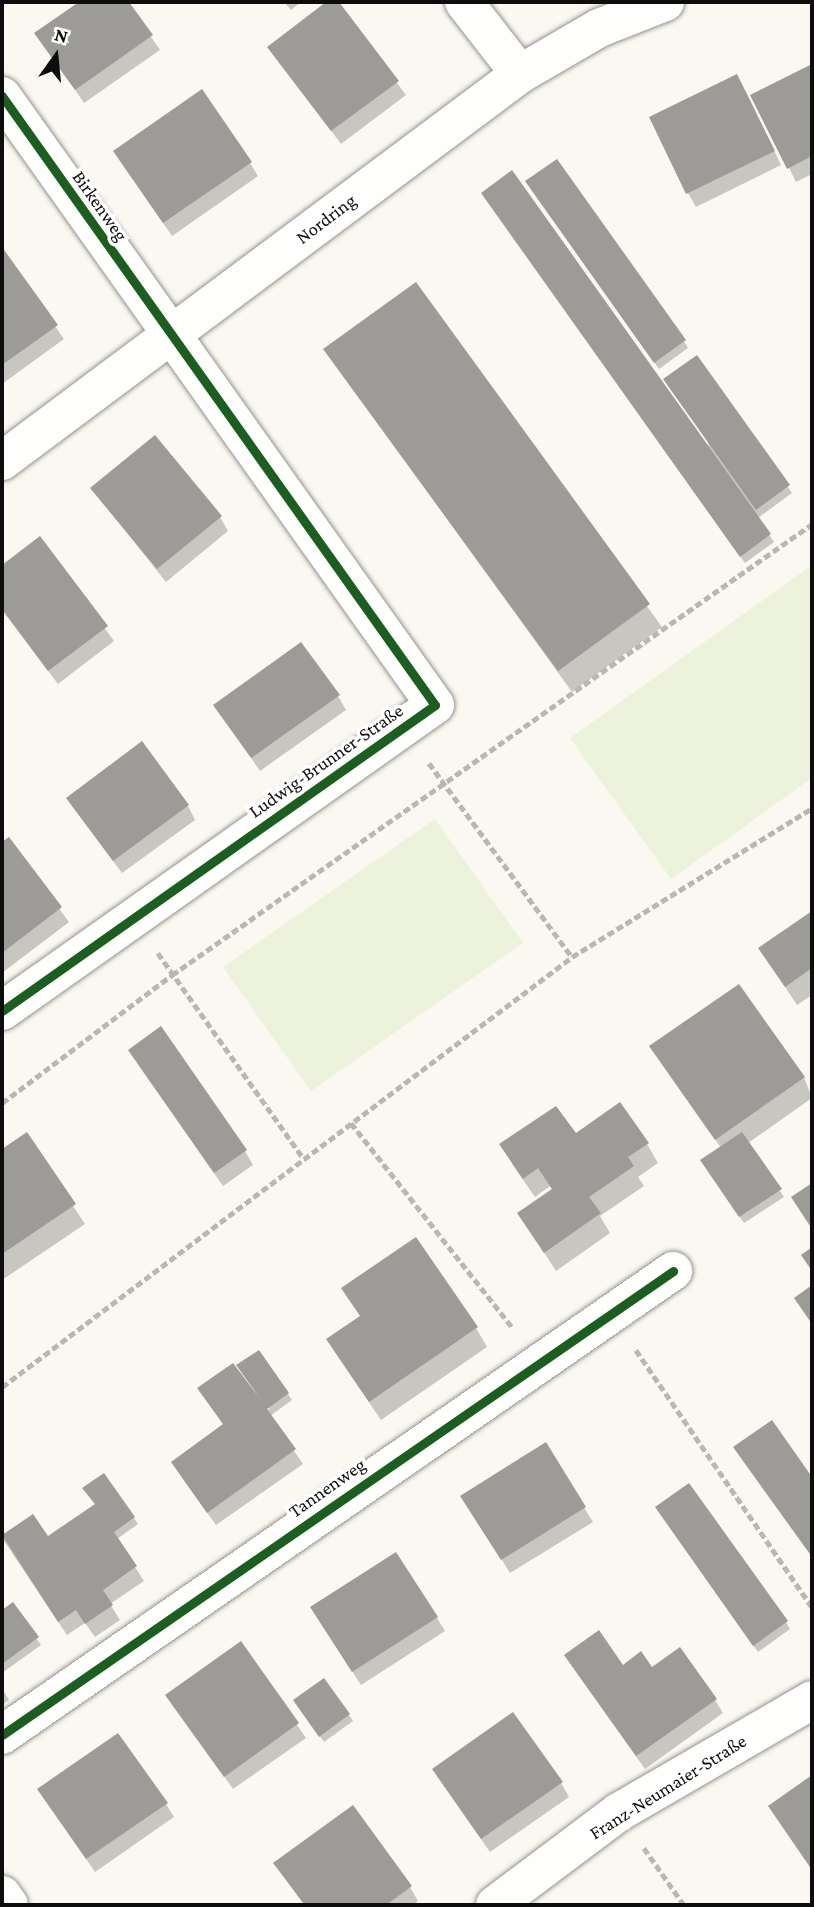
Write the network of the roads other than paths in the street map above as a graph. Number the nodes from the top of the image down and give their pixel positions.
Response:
1 (464, 2) edge
2 (665, 2) edge
3 (520, 74) junction
4 (2, 96) edge
5 (170, 335) junction
6 (2, 461) edge
7 (2, 1011) edge
8 (673, 1271) dead end
9 (812, 1700) edge
10 (2, 1735) edge
11 (2, 1895) edge
12 (9, 1905) edge
13 (495, 1905) edge

1 - 3 street
2 - 3 street, Nordring
3 - 5 street, Nordring
4 - 5 street, Birkenweg
5 - 6 street, Nordring
5 - 7 street, Ludwig-Brunner-Straße
8 - 10 street, Tannenweg
9 - 13 street, Franz-Neumaier-Straße
11 - 12 street

